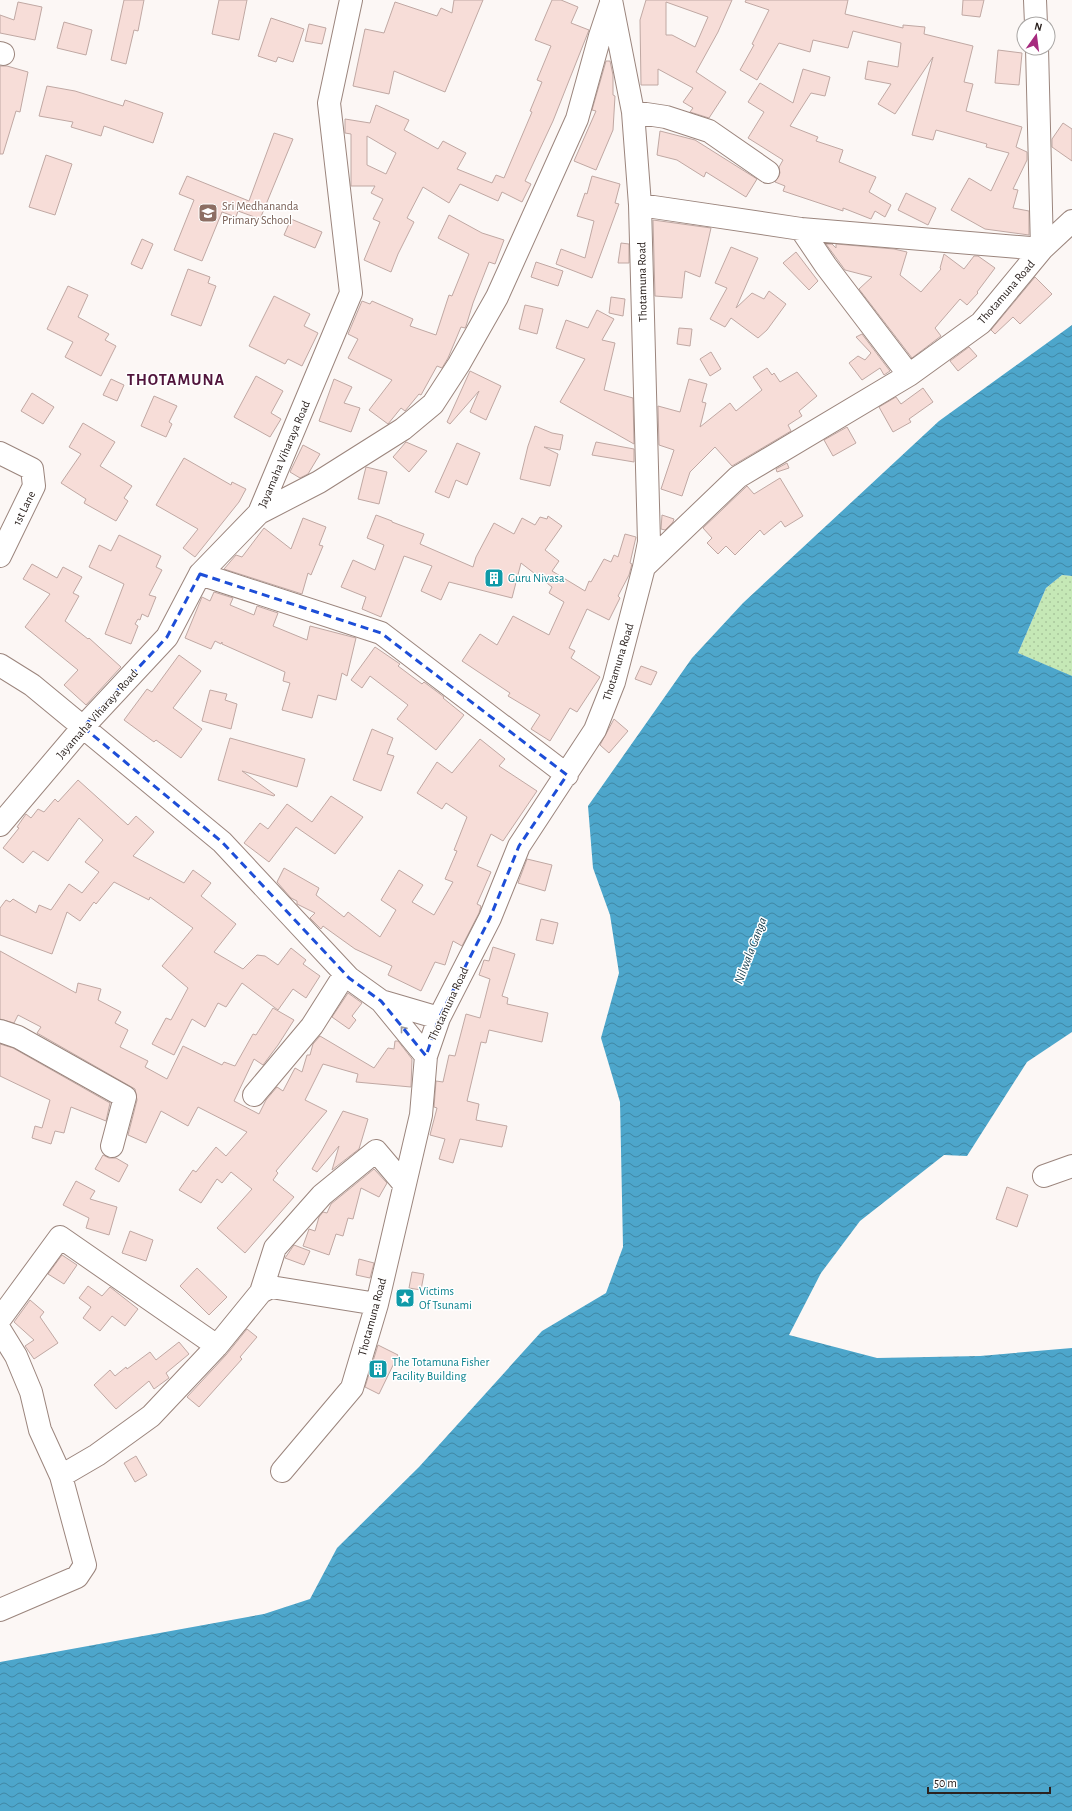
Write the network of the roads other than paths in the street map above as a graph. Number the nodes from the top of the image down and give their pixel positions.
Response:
1 (351, 0) edge
2 (1035, 0) edge
3 (611, 1) edge
4 (1036, 16) edge
5 (1037, 56) edge
6 (634, 112) junction
7 (768, 172) dead end
8 (640, 205) junction
9 (1072, 221) edge
10 (801, 229) junction
11 (1042, 249) junction
12 (909, 375) junction
13 (0, 453) edge
14 (259, 513) junction
15 (0, 556) edge
16 (644, 567) junction
17 (200, 574) junction
18 (0, 665) edge
19 (83, 727) junction
20 (567, 775) junction
21 (0, 824) edge
22 (345, 974) junction
23 (381, 1001) junction
24 (440, 1018) junction
25 (0, 1031) edge
26 (426, 1056) junction
27 (254, 1095) dead end
28 (112, 1146) dead end
29 (1072, 1166) edge
30 (1044, 1176) dead end
31 (404, 1184) junction
32 (261, 1292) junction
33 (377, 1304) junction
34 (0, 1319) edge
35 (0, 1330) edge
36 (217, 1346) junction
37 (282, 1471) dead end
38 (61, 1476) junction
39 (0, 1610) edge

1 - 14 street, Jayamaha Viharaya Road
2 - 4 street
3 - 6 street, Thotamuna Road
3 - 14 street
5 - 11 street
6 - 7 street
6 - 8 street, Thotamuna Road
8 - 10 street
8 - 16 street, Thotamuna Road
9 - 11 street, Thotamuna Road
10 - 11 street
10 - 12 street
11 - 12 street, Thotamuna Road
12 - 16 street, Thotamuna Road
13 - 15 street, 1st Lane
14 - 17 street, Jayamaha Viharaya Road
16 - 20 street, Thotamuna Road
17 - 19 street, Jayamaha Viharaya Road
17 - 20 street
18 - 19 street
19 - 21 street, Jayamaha Viharaya Road
19 - 22 street
20 - 24 street, Thotamuna Road
22 - 23 street
22 - 27 street
23 - 24 street
26 -> 23 street
24 - 26 street, Thotamuna Road
25 - 28 street
26 - 31 street, Thotamuna Road
29 - 30 street
31 - 32 street
31 - 33 street, Thotamuna Road
32 - 33 street
32 - 36 street
33 - 37 street, Thotamuna Road
34 - 36 street
35 - 38 street
36 - 38 street
38 - 39 street

